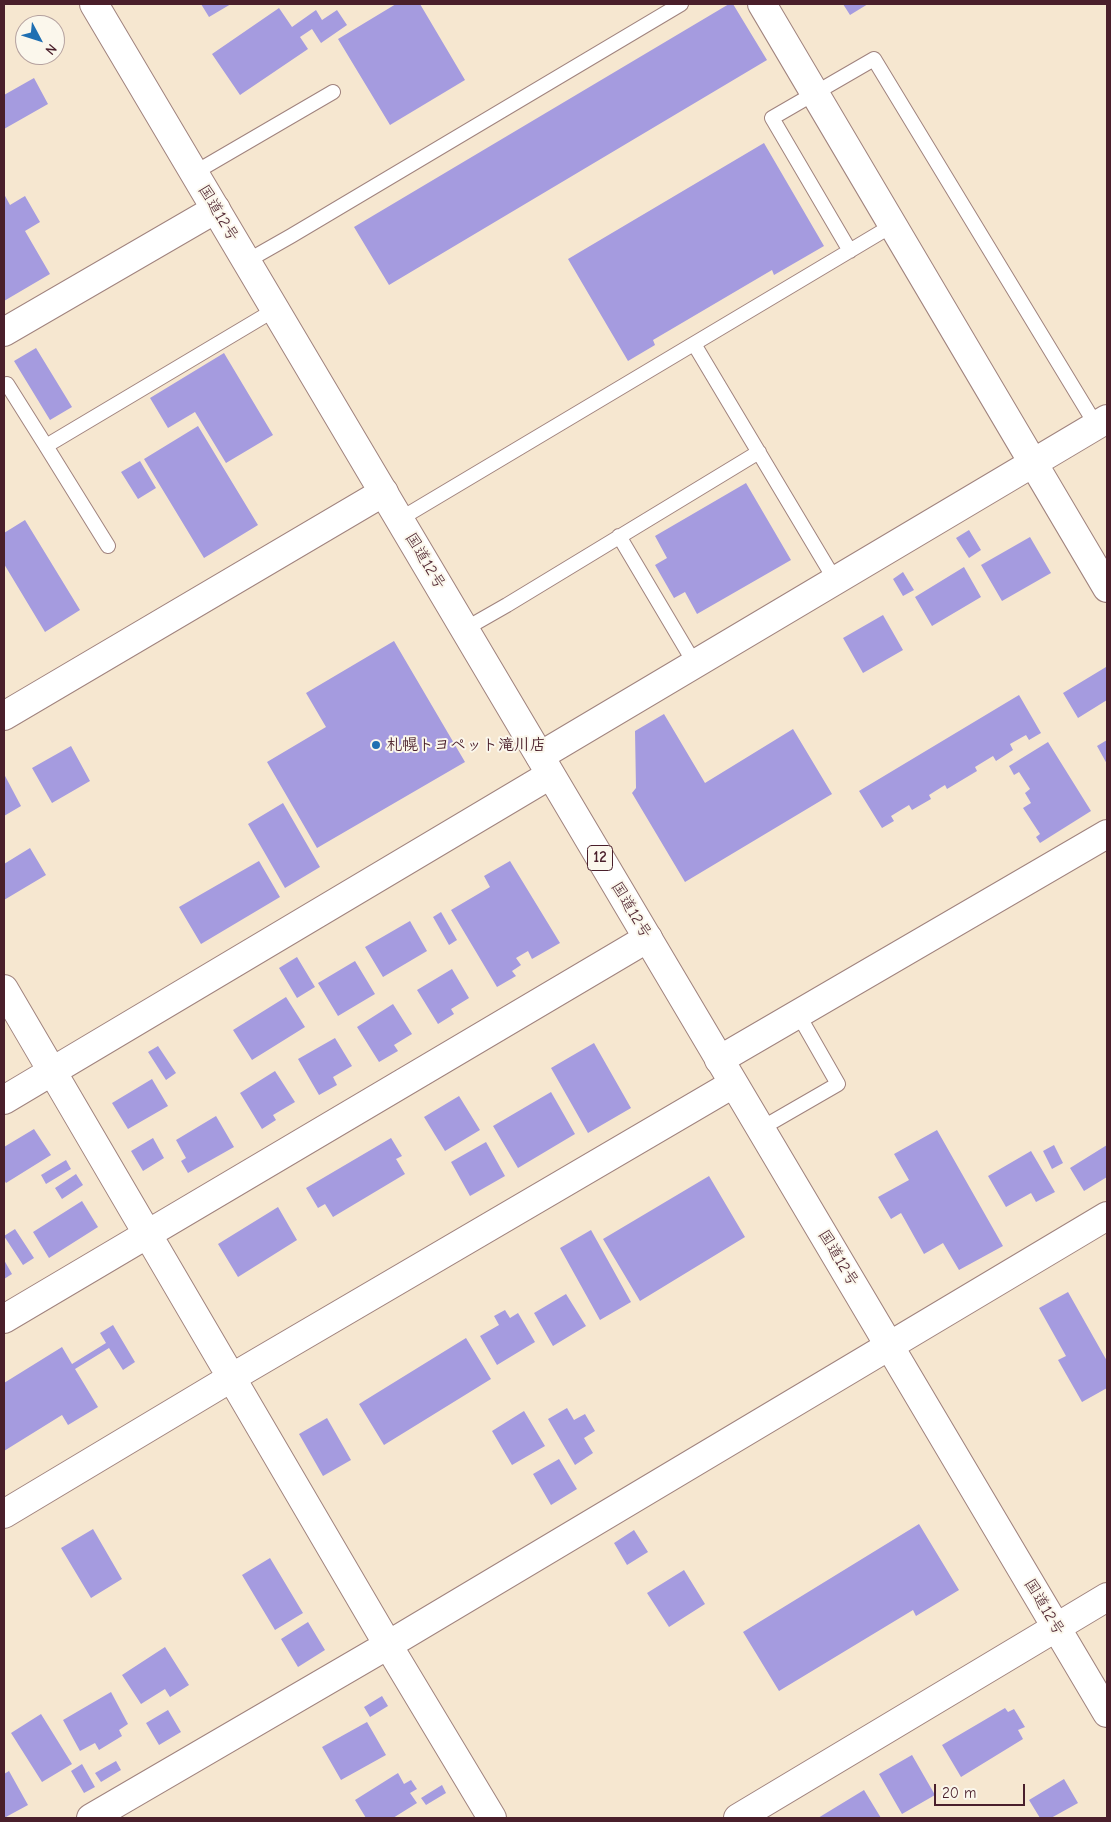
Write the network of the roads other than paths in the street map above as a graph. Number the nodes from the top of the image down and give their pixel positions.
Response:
1 (94, 4) edge
2 (681, 4) edge
3 (762, 4) edge
4 (333, 92) dead end
5 (814, 93) junction
6 (194, 173) junction
7 (216, 209) junction
8 (893, 226) junction
9 (850, 251) junction
10 (247, 261) junction
11 (276, 309) junction
12 (4, 332) edge
13 (694, 344) junction
14 (7, 384) dead end
15 (1102, 422) edge
16 (46, 446) junction
17 (759, 452) junction
18 (1033, 462) junction
19 (384, 492) junction
20 (400, 519) junction
21 (620, 536) junction
22 (108, 546) dead end
23 (835, 580) junction
24 (1107, 588) edge
25 (465, 629) junction
26 (696, 664) junction
27 (4, 716) edge
28 (545, 765) junction
29 (1107, 834) edge
30 (648, 938) junction
31 (4, 989) edge
32 (798, 1014) junction
33 (719, 1060) junction
34 (53, 1072) junction
35 (733, 1084) junction
36 (4, 1100) edge
37 (760, 1129) junction
38 (1107, 1216) edge
39 (147, 1232) junction
40 (4, 1319) edge
41 (890, 1346) junction
42 (231, 1378) junction
43 (4, 1514) edge
44 (1107, 1597) edge
45 (1056, 1627) junction
46 (388, 1645) junction
47 (1107, 1713) edge
48 (91, 1818) edge
49 (492, 1818) edge
50 (738, 1818) edge

1 - 6 main road, 国道12号 / 12
2 - 10 lane
3 - 5 main road
4 - 6 lane
5 - 8 main road
5 - 9 lane
5 - 15 lane
6 - 7 main road, 国道12号 / 12
7 - 10 main road, 国道12号 / 12
7 - 12 main road
8 - 9 lane
8 - 18 main road
9 - 13 lane
10 - 11 main road, 国道12号 / 12
11 - 16 lane
11 - 19 main road, 国道12号 / 12
13 - 17 lane
13 - 20 lane
14 - 16 lane
15 - 18 main road
16 - 22 lane
17 - 21 lane
17 - 23 lane
18 - 23 main road
18 - 24 main road
19 - 20 main road, 国道12号 / 12
19 - 27 main road
20 - 25 main road, 国道12号 / 12
21 - 25 lane
21 - 26 lane
23 - 26 main road
25 - 28 main road, 国道12号 / 12
26 - 28 main road
28 - 30 main road, 国道12号 / 12
28 - 34 main road
29 - 32 main road
30 - 33 main road, 国道12号 / 12
30 - 39 main road
31 - 34 main road
32 - 33 main road
32 - 37 lane
33 - 35 main road, 国道12号 / 12
34 - 36 main road
34 - 39 main road
35 - 37 main road, 国道12号 / 12
35 - 42 main road
37 - 41 main road, 国道12号 / 12
38 - 41 main road
39 - 40 main road
39 - 42 main road
41 - 45 main road, 国道12号 / 12
41 - 46 main road
42 - 43 main road
42 - 46 main road
44 - 45 main road
45 - 47 main road, 国道12号 / 12
45 - 50 main road
46 - 48 main road
46 - 49 main road

